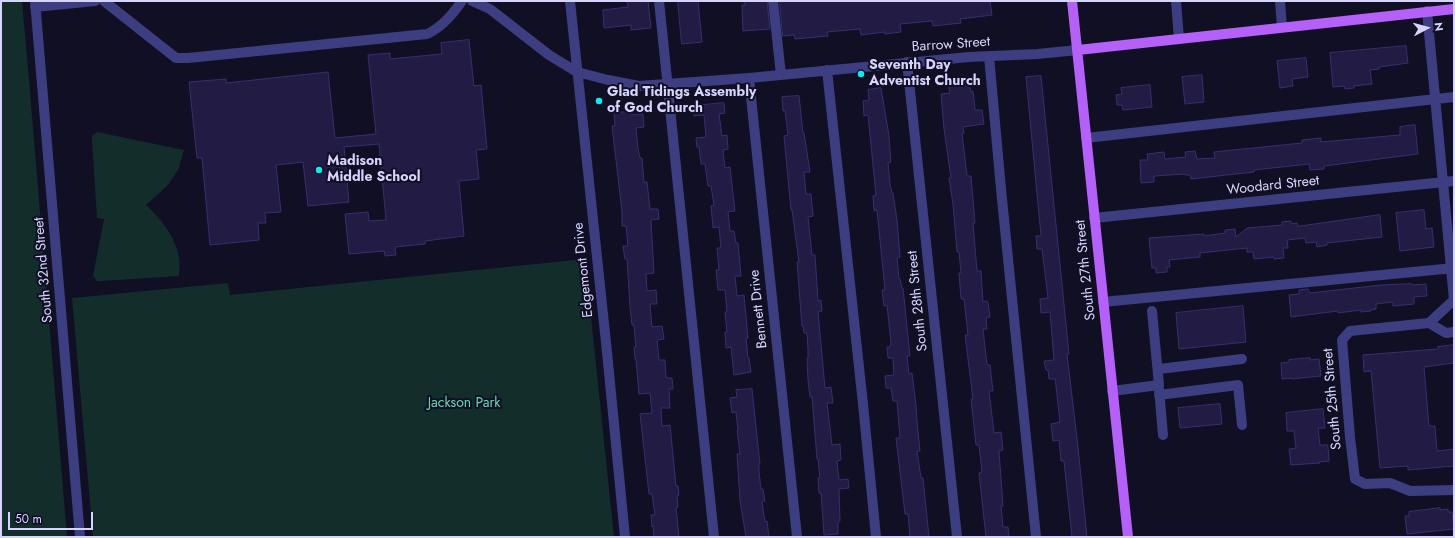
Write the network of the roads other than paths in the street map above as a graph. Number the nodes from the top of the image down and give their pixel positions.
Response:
1 (95, 1) edge
2 (104, 1) edge
3 (462, 1) edge
4 (472, 1) edge
5 (570, 1) edge
6 (659, 1) edge
7 (773, 1) edge
8 (1072, 1) edge
9 (1176, 1) edge
10 (1280, 1) edge
11 (35, 4) edge
12 (1454, 9) edge
13 (1427, 11) junction
14 (1282, 27) junction
15 (1180, 38) junction
16 (1078, 50) junction
17 (989, 56) junction
18 (907, 62) junction
19 (827, 70) junction
20 (577, 72) junction
21 (780, 75) junction
22 (749, 78) junction
23 (668, 84) junction
24 (1454, 97) edge
25 (1435, 99) junction
26 (1086, 138) junction
27 (1454, 181) edge
28 (1443, 182) junction
29 (1094, 218) junction
30 (1453, 268) edge
31 (1454, 300) edge
32 (1103, 302) junction
33 (1152, 311) dead end
34 (1429, 323) junction
35 (1454, 332) edge
36 (1242, 358) dead end
37 (1159, 369) junction
38 (1159, 390) junction
39 (1112, 391) junction
40 (1242, 426) dead end
41 (1163, 435) dead end
42 (1454, 490) edge
43 (80, 537) edge
44 (624, 537) edge
45 (714, 537) edge
46 (797, 537) edge
47 (876, 537) edge
48 (957, 537) edge
49 (1036, 537) edge
50 (1128, 537) edge

1 - 11 street
2 - 3 street
4 - 20 street, Barrow Street
5 - 20 street, Edgemont Drive
6 - 23 street
7 - 21 street
8 - 16 main road, South 27th Street
9 - 15 street
10 - 14 street
11 - 43 street, South 32nd Street
12 - 13 main road, Barrow Street
13 - 14 main road, Barrow Street
13 - 25 street
14 - 15 main road, Barrow Street
15 - 16 main road, Barrow Street
16 - 17 street, Barrow Street
16 - 26 main road, South 27th Street
17 - 18 street, Barrow Street
17 - 49 street
18 - 19 street, Barrow Street
18 - 48 street, South 28th Street
19 - 21 street, Barrow Street
19 - 47 street
20 - 23 street, Barrow Street
20 - 44 street, Edgemont Drive
21 - 22 street, Barrow Street
22 - 23 street, Barrow Street
22 - 46 street, Bennett Drive
23 - 45 street
24 - 25 street
25 - 26 street
25 - 28 street
26 - 29 main road, South 27th Street
27 - 28 street, Woodard Street
28 - 29 street, Woodard Street
28 - 30 street
29 - 32 main road, South 27th Street
30 - 31 street
30 - 32 street
31 - 34 street
32 - 39 main road, South 27th Street
33 - 37 street
34 - 35 street
34 - 42 street, South 25th Street
36 - 37 street
37 - 38 street
38 - 39 street
38 - 40 street
38 - 41 street
39 - 50 main road, South 27th Street

